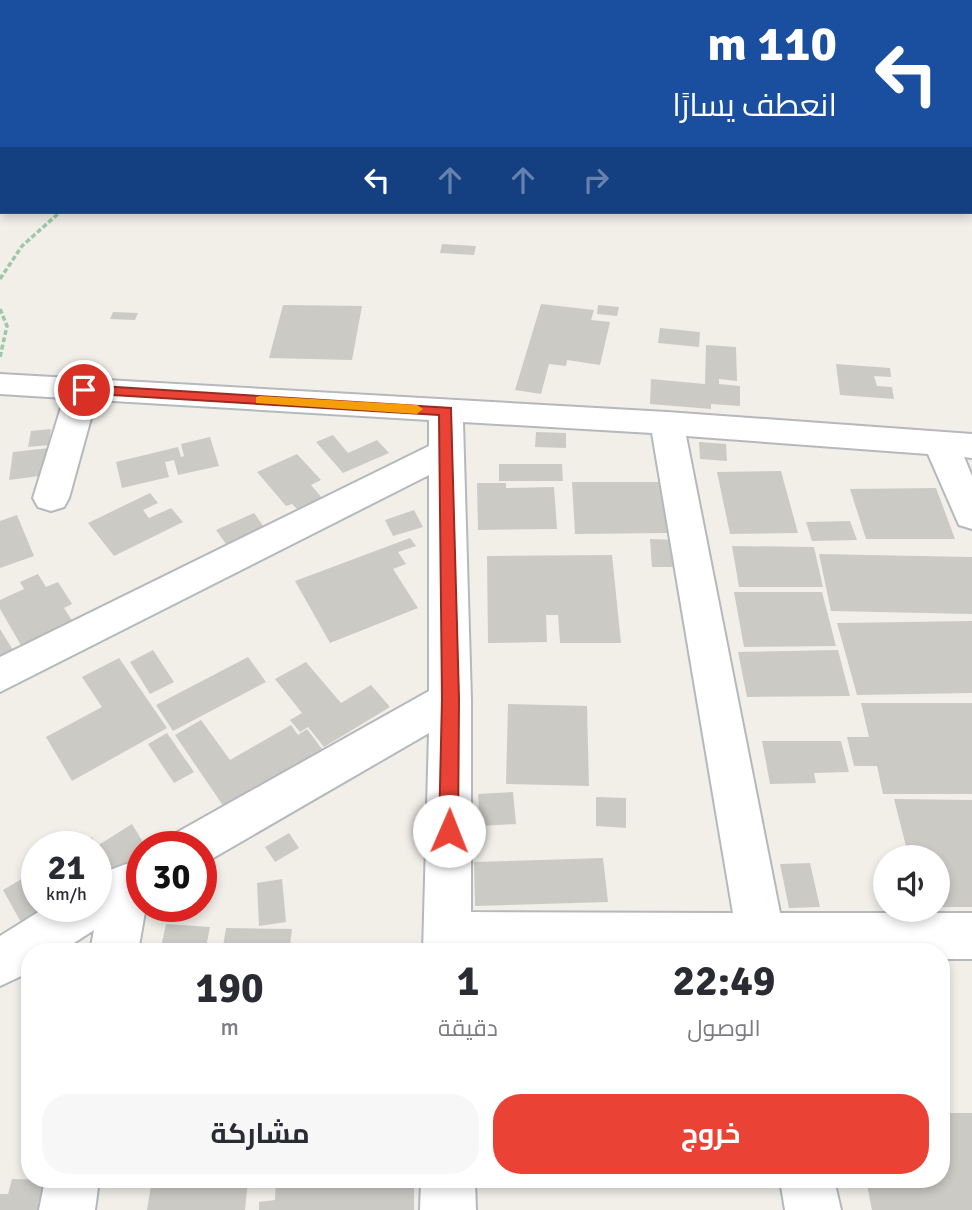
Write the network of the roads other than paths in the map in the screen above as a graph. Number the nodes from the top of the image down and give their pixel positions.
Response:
1 (0, 384) edge
2 (84, 390) junction
3 (446, 411) junction
4 (667, 423) junction
5 (956, 445) edge
6 (449, 451) junction
7 (51, 498) dead end
8 (972, 516) edge
9 (0, 676) edge
10 (450, 699) junction
11 (217, 833) edge
12 (114, 893) edge
13 (972, 936) edge
14 (33, 943) edge
15 (114, 943) edge
16 (447, 943) edge
17 (762, 943) edge
18 (788, 943) edge
19 (21, 950) edge
20 (0, 963) edge
21 (71, 1188) edge
22 (448, 1188) edge
23 (809, 1188) edge
24 (67, 1210) edge
25 (448, 1210) edge
26 (813, 1210) edge

1 - 2 street
2 - 3 street
2 - 7 street
3 - 4 street
3 - 6 street
4 - 5 street
4 - 17 street
5 - 8 street
6 - 9 street
6 - 10 street
10 - 11 street
10 - 16 street
12 - 14 street
12 - 15 street
13 - 18 street
19 - 20 street
21 - 24 street
22 - 25 street
23 - 26 street

